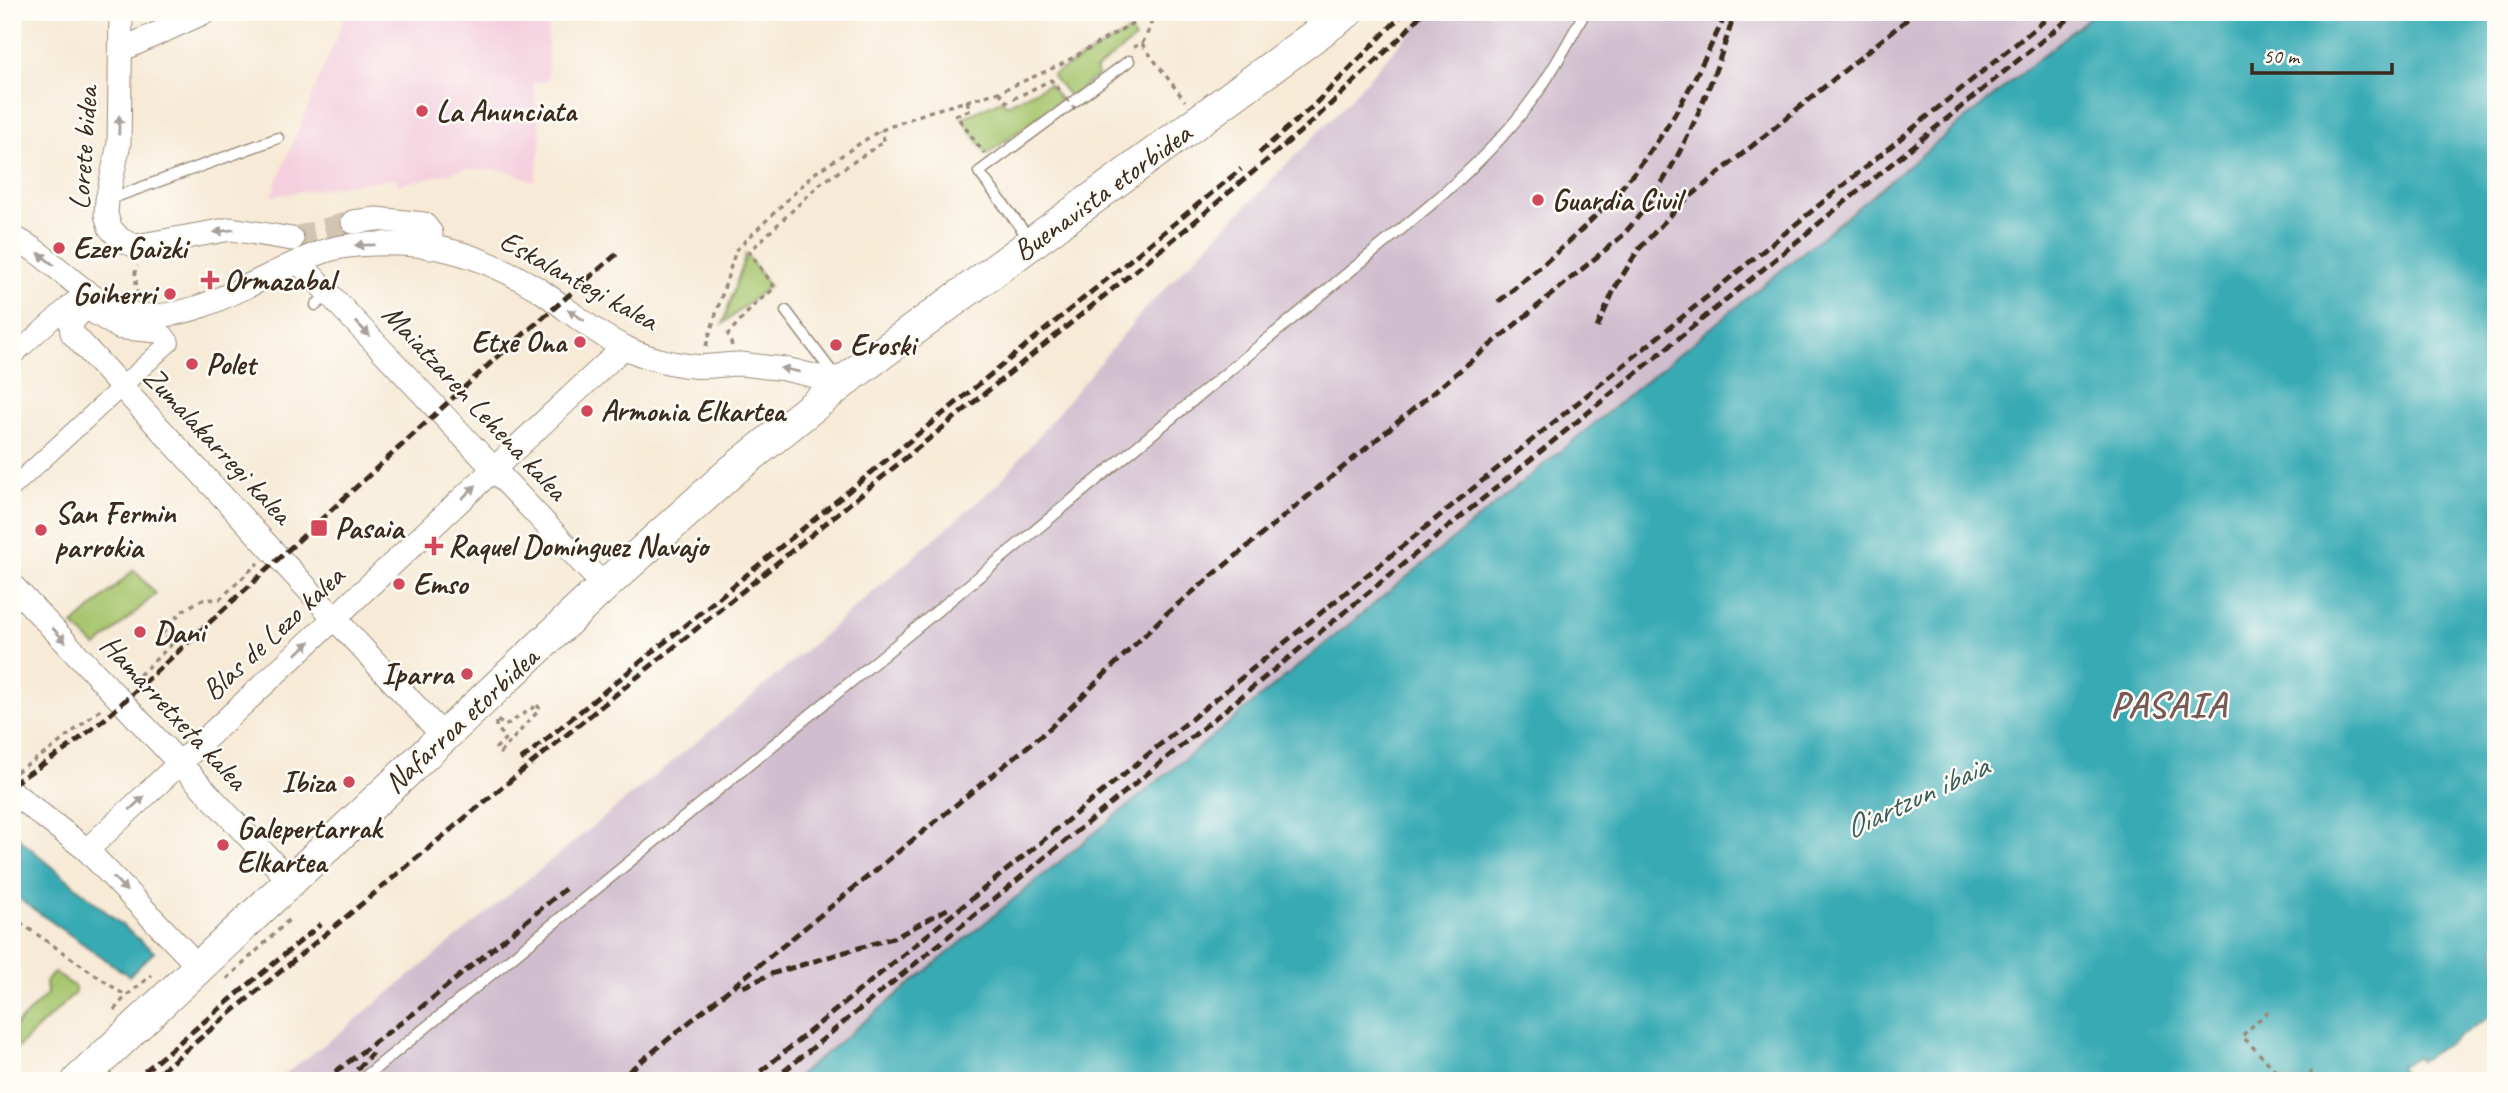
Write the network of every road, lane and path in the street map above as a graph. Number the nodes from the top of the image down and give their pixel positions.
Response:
1 (121, 12) edge
2 (205, 12) edge
3 (1152, 12) edge
4 (1381, 12) edge
5 (1585, 12) edge
6 (1354, 18) edge
7 (121, 50) junction
8 (1129, 61) dead end
9 (999, 92) junction
10 (968, 101) junction
11 (1186, 103) dead end
12 (1075, 110) dead end
13 (879, 131) junction
14 (278, 138) dead end
15 (991, 163) junction
16 (107, 200) junction
17 (353, 222) tunnel mouth
18 (12, 237) edge
19 (292, 239) tunnel mouth
20 (169, 241) junction
21 (1032, 243) junction
22 (431, 248) junction
23 (299, 262) junction
24 (89, 303) junction
25 (786, 311) dead end
26 (138, 315) junction
27 (624, 347) junction
28 (12, 357) edge
29 (739, 364) junction
30 (699, 367) junction
31 (847, 375) junction
32 (122, 387) junction
33 (494, 469) junction
34 (12, 488) edge
35 (272, 550) junction
36 (12, 585) edge
37 (604, 586) junction
38 (334, 618) junction
39 (116, 696) junction
40 (433, 725) dead end
41 (488, 726) dead end
42 (496, 727) dead end
43 (179, 763) junction
44 (12, 774) edge
45 (12, 792) edge
46 (87, 850) junction
47 (290, 881) junction
48 (12, 917) edge
49 (199, 967) junction
50 (154, 973) dead end
51 (2268, 1011) dead end
52 (2312, 1071) dead end
53 (2203, 1074) dead end
54 (78, 1081) edge
55 (360, 1081) edge
56 (2196, 1081) edge
57 (2286, 1081) edge
58 (2302, 1081) edge

1 - 7 street, Lorete bidea
2 - 7 street, Lorete bidea
3 - 9 path
3 - 11 path
4 - 6 path
5 - 55 lane
6 - 21 main road, Buenavista etorbidea
16 -> 7 street, Lorete bidea
8 - 15 lane
9 - 10 path
9 - 12 path, bridge
10 - 13 path
10 - 15 path
13 - 29 path
13 - 30 path
14 - 16 lane
15 - 21 lane
16 - 20 street, Lorete bidea
17 - 22 street
24 -> 18 street, Eskalantegi kalea
19 -> 20 street, Lorete bidea
20 - 26 path
21 - 31 main road, Buenavista etorbidea
22 -> 23 street, Eskalantegi kalea
27 -> 22 street, Eskalantegi kalea
23 - 26 street, Eskalantegi kalea
23 -> 33 street, Maiatzaren Lehena kalea
24 - 26 street, Eskalantegi kalea
24 - 28 street
24 - 32 street, Zumalakarregi kalea
24 - 32 street
25 - 31 lane
27 - 30 street, Eskalantegi kalea
27 - 33 street, Blas de Lezo kalea
29 - 30 street, Eskalantegi kalea
31 -> 29 street, Eskalantegi kalea
31 - 37 main road, Nafarroa etorbidea
32 - 34 street
32 - 35 street, Zumalakarregi kalea
33 - 37 street, Maiatzaren Lehena kalea
38 -> 33 street, Blas de Lezo kalea
35 - 38 street, Zumalakarregi kalea
35 - 39 path
36 -> 39 street, Hamarretxeta kalea
37 - 47 main road, Nafarroa etorbidea
38 - 40 street, Zumalakarregi kalea
43 -> 38 street, Blas de Lezo kalea
39 - 43 street, Hamarretxeta kalea
39 - 44 path
41 - 42 path
46 -> 43 street, Blas de Lezo kalea
43 - 47 street, Hamarretxeta kalea
45 - 46 street
46 -> 49 street
47 - 49 main road, Nafarroa etorbidea
48 - 50 path
49 - 54 main road, Nafarroa etorbidea
51 - 57 path
52 - 58 path
53 - 56 path

